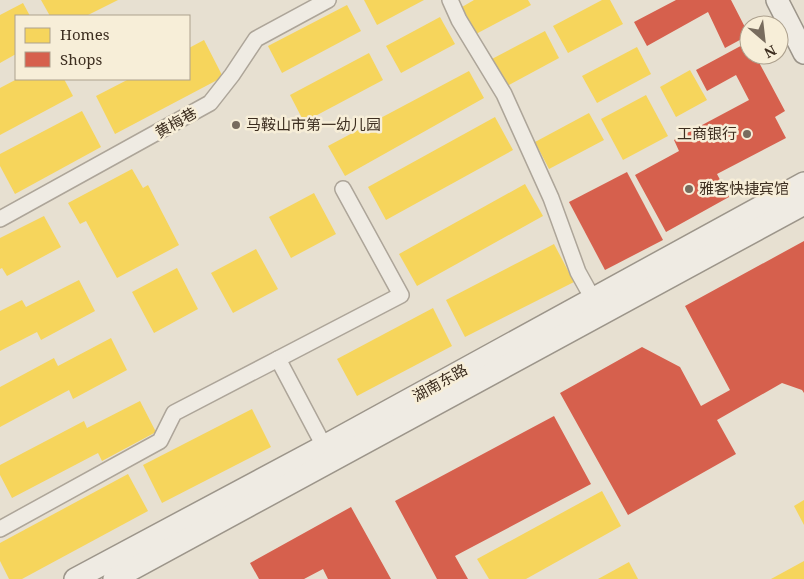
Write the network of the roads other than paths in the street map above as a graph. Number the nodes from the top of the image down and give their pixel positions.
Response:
1 (328, 0) edge
2 (450, 0) edge
3 (776, 0) edge
4 (804, 53) edge
5 (804, 183) edge
6 (343, 189) dead end
7 (804, 204) edge
8 (0, 219) edge
9 (593, 298) junction
10 (278, 359) junction
11 (324, 446) junction
12 (0, 529) edge
13 (75, 579) edge
14 (114, 579) edge

1 - 8 street, 黄梅巷
2 - 9 street
3 - 4 main road
5 - 9 main road, 湖南东路
6 - 10 street
7 - 14 main road
9 - 11 main road, 湖南东路
10 - 11 street
10 - 12 street
11 - 13 main road, 湖南东路

